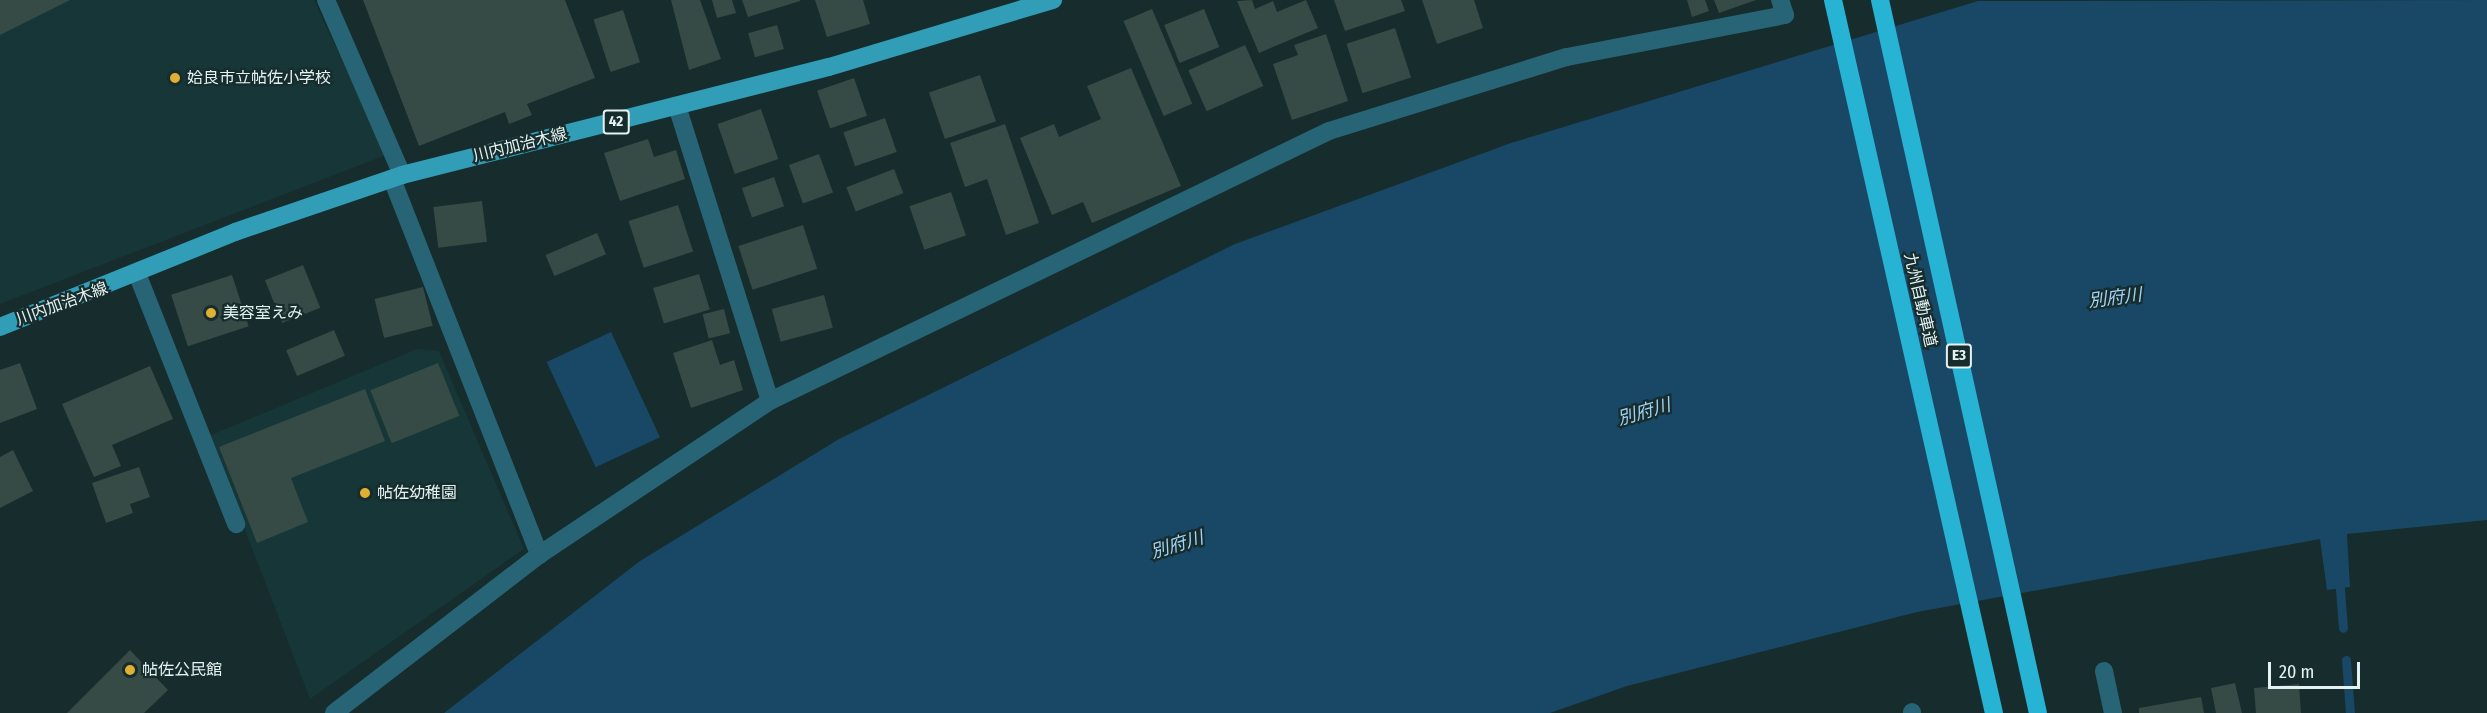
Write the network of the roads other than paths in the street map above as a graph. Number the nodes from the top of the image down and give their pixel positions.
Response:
1 (326, 0) edge
2 (1053, 0) edge
3 (1780, 0) edge
4 (1880, 0) edge
5 (1834, 4) edge
6 (677, 106) junction
7 (397, 177) junction
8 (138, 276) junction
9 (0, 327) edge
10 (770, 402) junction
11 (236, 524) dead end
12 (539, 555) junction
13 (2104, 671) dead end
14 (334, 713) edge
15 (1994, 713) edge
16 (2038, 713) edge
17 (2113, 713) edge

1 - 7 street
2 - 6 main road, 川内加治木線 / 42
3 - 10 street
4 - 16 highway, 九州自動車道 / E3
5 - 15 highway, 九州自動車道
6 - 7 main road, 川内加治木線 / 42
6 - 10 street
7 - 8 main road, 川内加治木線 / 42
7 - 12 street
8 - 9 main road, 川内加治木線 / 42
8 - 11 street
10 - 12 street
12 - 14 street
13 - 17 street

